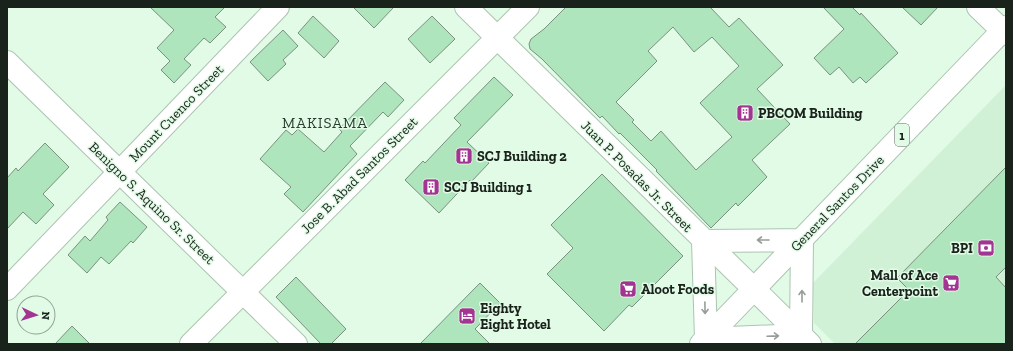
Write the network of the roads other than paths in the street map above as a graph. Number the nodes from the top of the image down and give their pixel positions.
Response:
1 (278, 7) edge
2 (466, 7) edge
3 (528, 7) edge
4 (978, 7) edge
5 (1005, 31) edge
6 (497, 38) junction
7 (7, 62) edge
8 (120, 172) junction
9 (802, 240) junction
10 (703, 241) junction
11 (7, 288) edge
12 (754, 290) junction
13 (243, 291) junction
14 (806, 340) edge
15 (704, 341) edge
16 (191, 344) edge
17 (296, 344) edge

1 - 8 main road, Mount Cuenco Street
2 - 6 main road, Juan P. Posadas Jr. Street
3 - 6 main road, Jose B. Abad Santos Street
4 - 5 main road
5 - 9 main road, General Santos Drive / 1
6 - 10 main road, Juan P. Posadas Jr. Street
6 - 13 main road, Jose B. Abad Santos Street
7 - 8 main road, Benigno S. Aquino Sr. Street
8 - 11 main road, Mount Cuenco Street
8 - 13 main road, Benigno S. Aquino Sr. Street
9 -> 10 main road
9 - 12 main road, General Santos Drive / 1
14 -> 9 main road
10 - 12 main road, Juan P. Posadas Jr. Street
10 -> 15 main road
12 - 14 main road, Juan P. Posadas Jr. Street
12 - 15 main road, General Santos Drive / 1
13 - 16 main road, Jose B. Abad Santos Street
13 - 17 main road, Benigno S. Aquino Sr. Street
15 -> 14 main road

